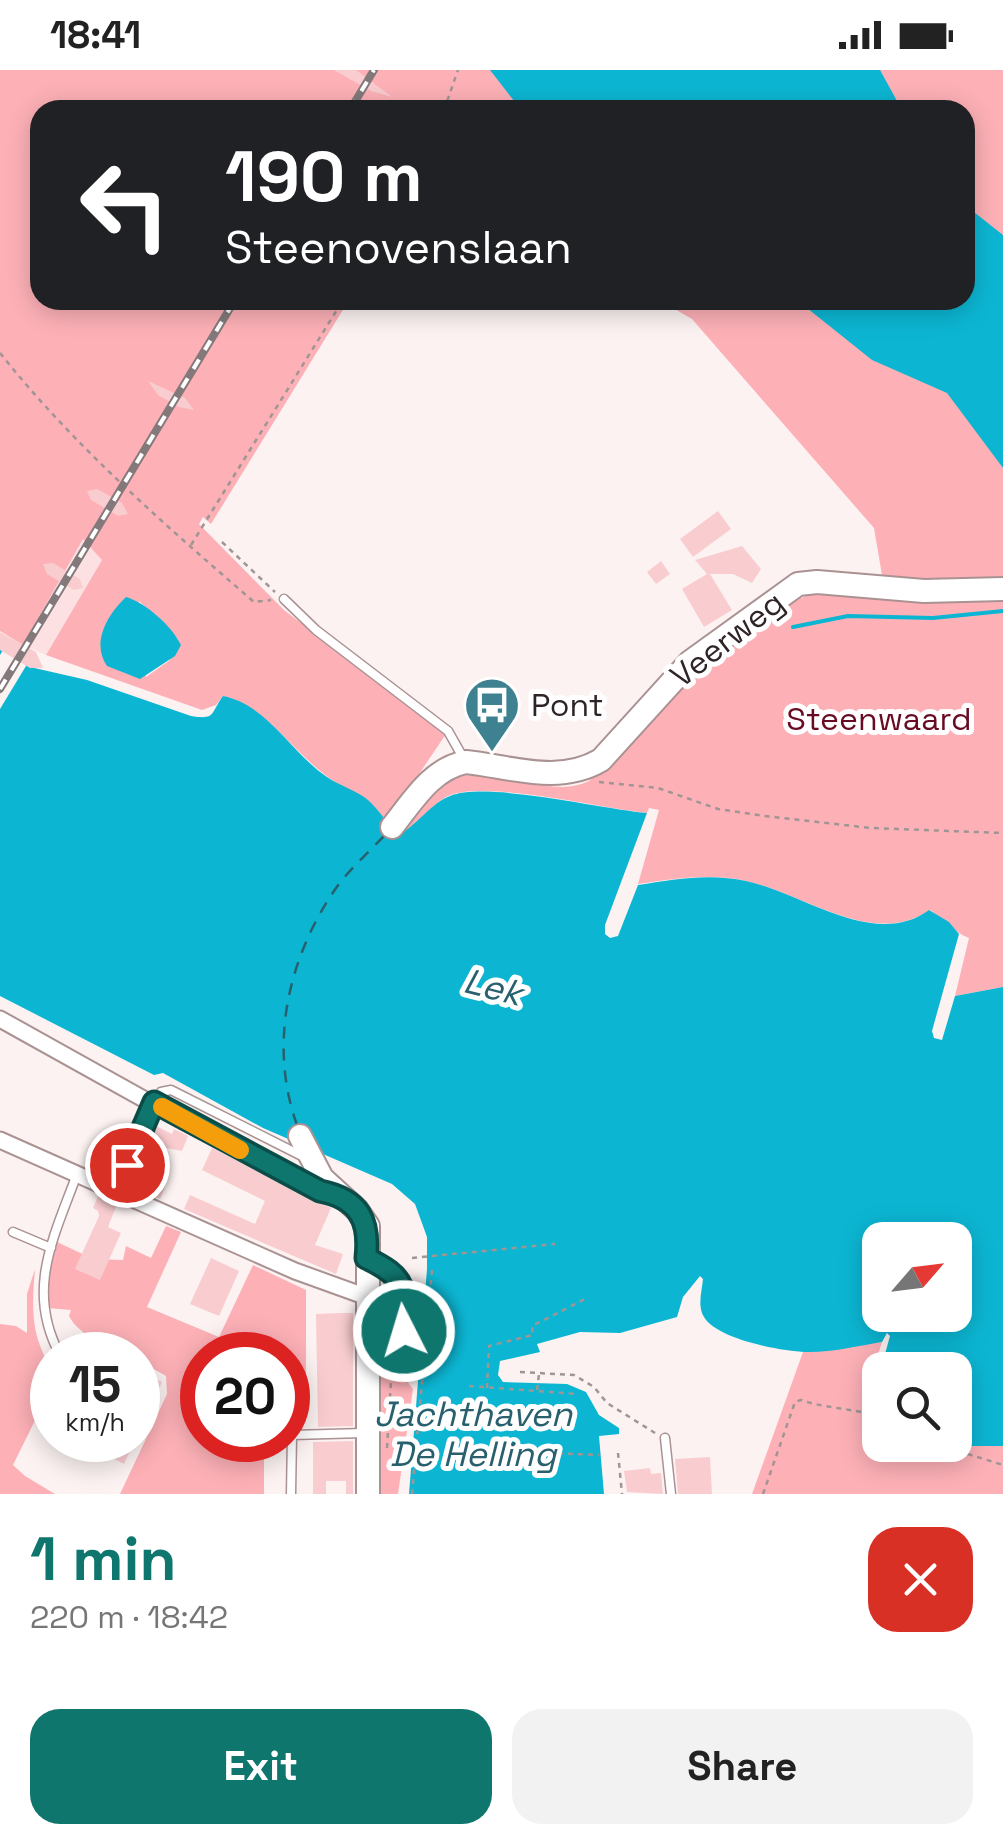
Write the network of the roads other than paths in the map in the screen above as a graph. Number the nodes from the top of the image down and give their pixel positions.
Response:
1 (1003, 589) edge
2 (284, 600) road end
3 (466, 762) junction
4 (392, 827) dead end
5 (0, 1019) edge
6 (154, 1102) junction
7 (300, 1136) dead end
8 (0, 1140) edge
9 (311, 1160) junction
10 (76, 1173) junction
11 (116, 1190) junction
12 (338, 1194) junction
13 (13, 1232) dead end
14 (50, 1248) junction
15 (366, 1258) junction
16 (367, 1297) junction
17 (48, 1332) edge
18 (402, 1360) dead end
19 (368, 1433) junction
20 (665, 1438) road end
21 (291, 1494) edge
22 (368, 1494) edge
23 (670, 1494) edge

1 - 3 street, Veerweg
2 - 3 lane
3 - 4 street
5 - 6 street
6 - 9 lane
6 - 11 street
6 - 12 street
7 - 9 street
8 - 10 street
9 - 12 street
10 - 11 street
10 - 14 lane
11 - 16 street
12 - 15 street
13 - 14 lane
14 - 17 lane
15 - 16 street
15 - 18 lane
16 - 19 street
19 - 21 lane
19 - 22 street
20 - 23 lane

